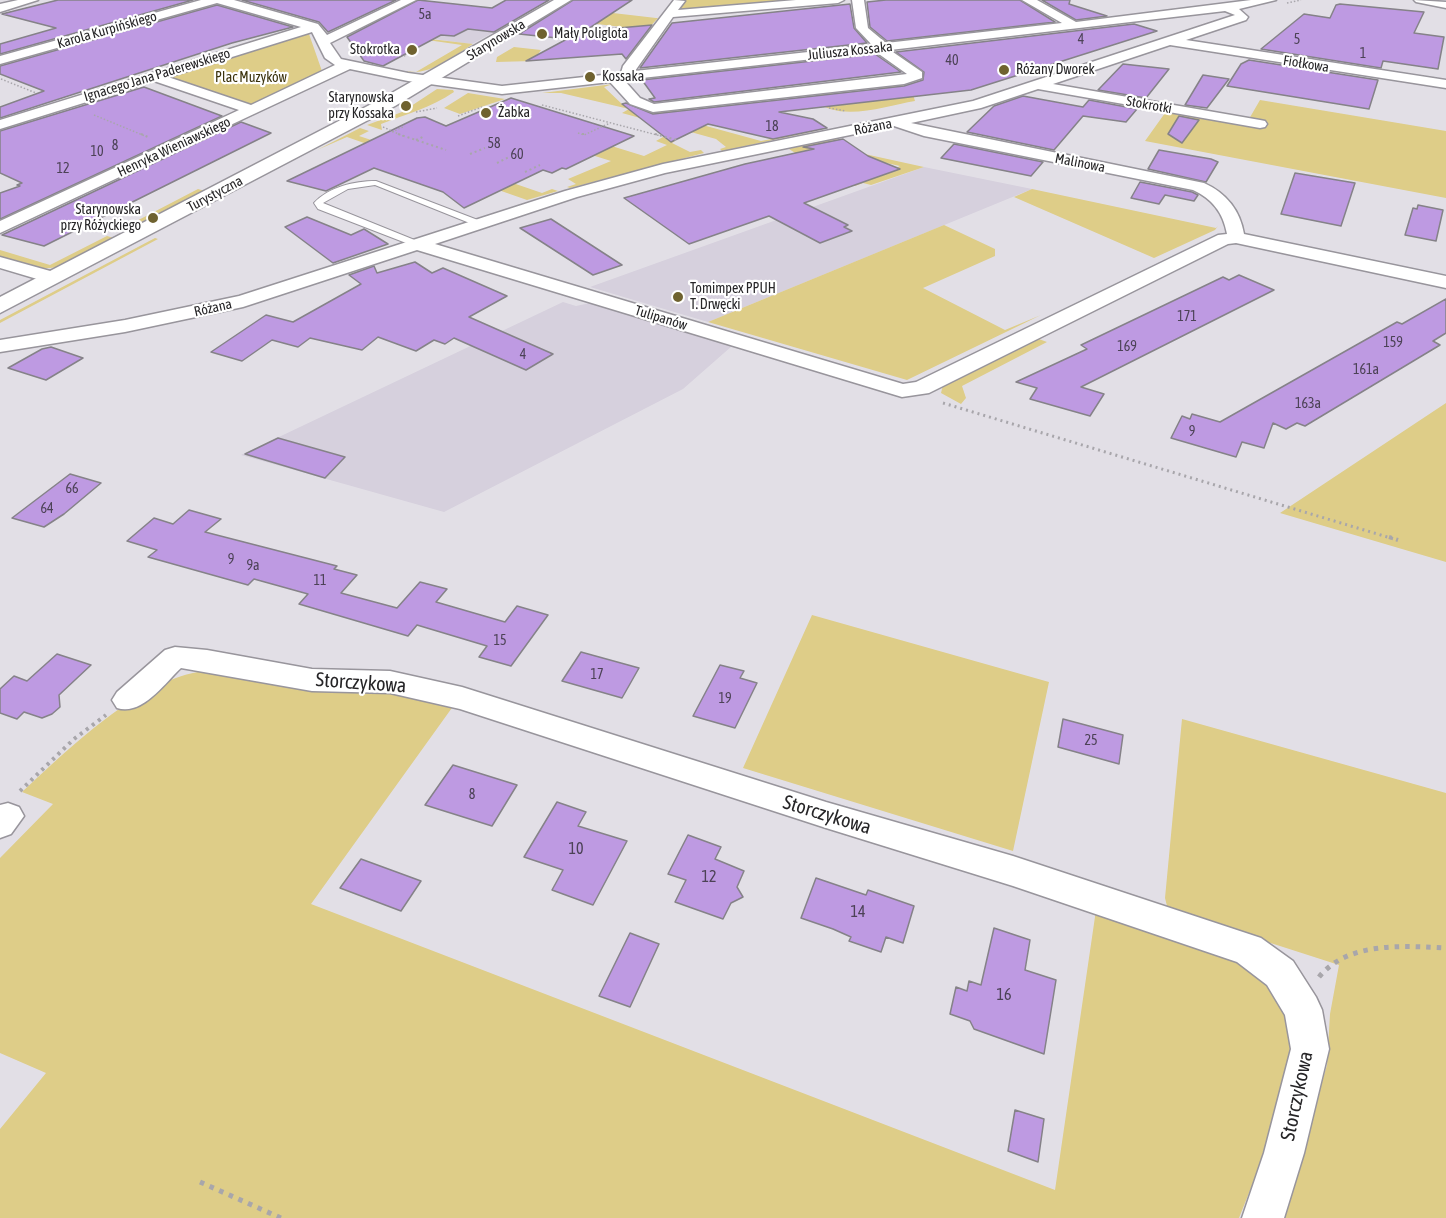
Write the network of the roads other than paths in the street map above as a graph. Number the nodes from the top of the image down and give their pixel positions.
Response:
1 (32, 0) edge
2 (214, 0) edge
3 (221, 0) edge
4 (410, 0) edge
5 (564, 0) edge
6 (680, 0) edge
7 (838, 0) edge
8 (858, 0) edge
9 (1028, 0) edge
10 (1270, 0) edge
11 (1420, 0) edge
12 (1446, 5) edge
13 (0, 8) edge
14 (1227, 8) junction
15 (669, 14) junction
16 (1075, 26) junction
17 (314, 27) junction
18 (324, 41) junction
19 (1166, 41) junction
20 (884, 50) junction
21 (0, 60) edge
22 (347, 65) junction
23 (154, 76) junction
24 (628, 77) junction
25 (614, 78) junction
26 (429, 80) junction
27 (1446, 84) edge
28 (1039, 85) junction
29 (253, 110) junction
30 (897, 122) junction
31 (1260, 124) dead end
32 (0, 125) edge
33 (480, 224) junction
34 (0, 228) edge
35 (1236, 238) junction
36 (419, 244) junction
37 (0, 262) edge
38 (54, 278) junction
39 (1446, 282) edge
40 (0, 306) edge
41 (0, 346) edge
42 (127, 700) road end
43 (1263, 1218) edge

1 - 13 street
2 - 21 street, Karola Kurpińskiego
3 - 17 street
4 - 18 street
5 - 26 street, Starynowska
6 - 15 street
7 - 15 street
8 - 20 street
9 - 16 street
10 - 14 street, Juliusza Kossaka
11 - 12 street
14 - 16 street, Juliusza Kossaka
14 - 19 street, Różana
15 - 24 street
16 - 20 street, Juliusza Kossaka
17 - 18 street
17 - 23 street, Ignacego Jana Paderewskiego
18 - 22 street
19 - 27 street, Fiołkowa
19 - 28 street, Różana
20 - 24 street, Juliusza Kossaka
20 - 25 street
22 - 26 street, Juliusza Kossaka
22 - 29 street, Henryka Wieniawskiego
23 - 29 street
23 - 32 street, Ignacego Jana Paderewskiego
24 - 25 street, Juliusza Kossaka
25 - 26 street, Juliusza Kossaka
26 - 38 street, Turystyczna
28 - 30 street, Różana
28 - 31 street, Stokrotki
29 - 34 street, Henryka Wieniawskiego
30 - 33 street, Różana
30 - 35 street, Malinowa
33 - 36 street, Różana
33 - 36 lane
35 - 36 street, Tulipanów
35 - 39 street
36 - 41 street, Różana
37 - 38 street
38 - 40 street, Turystyczna
42 - 43 street, Storczykowa

